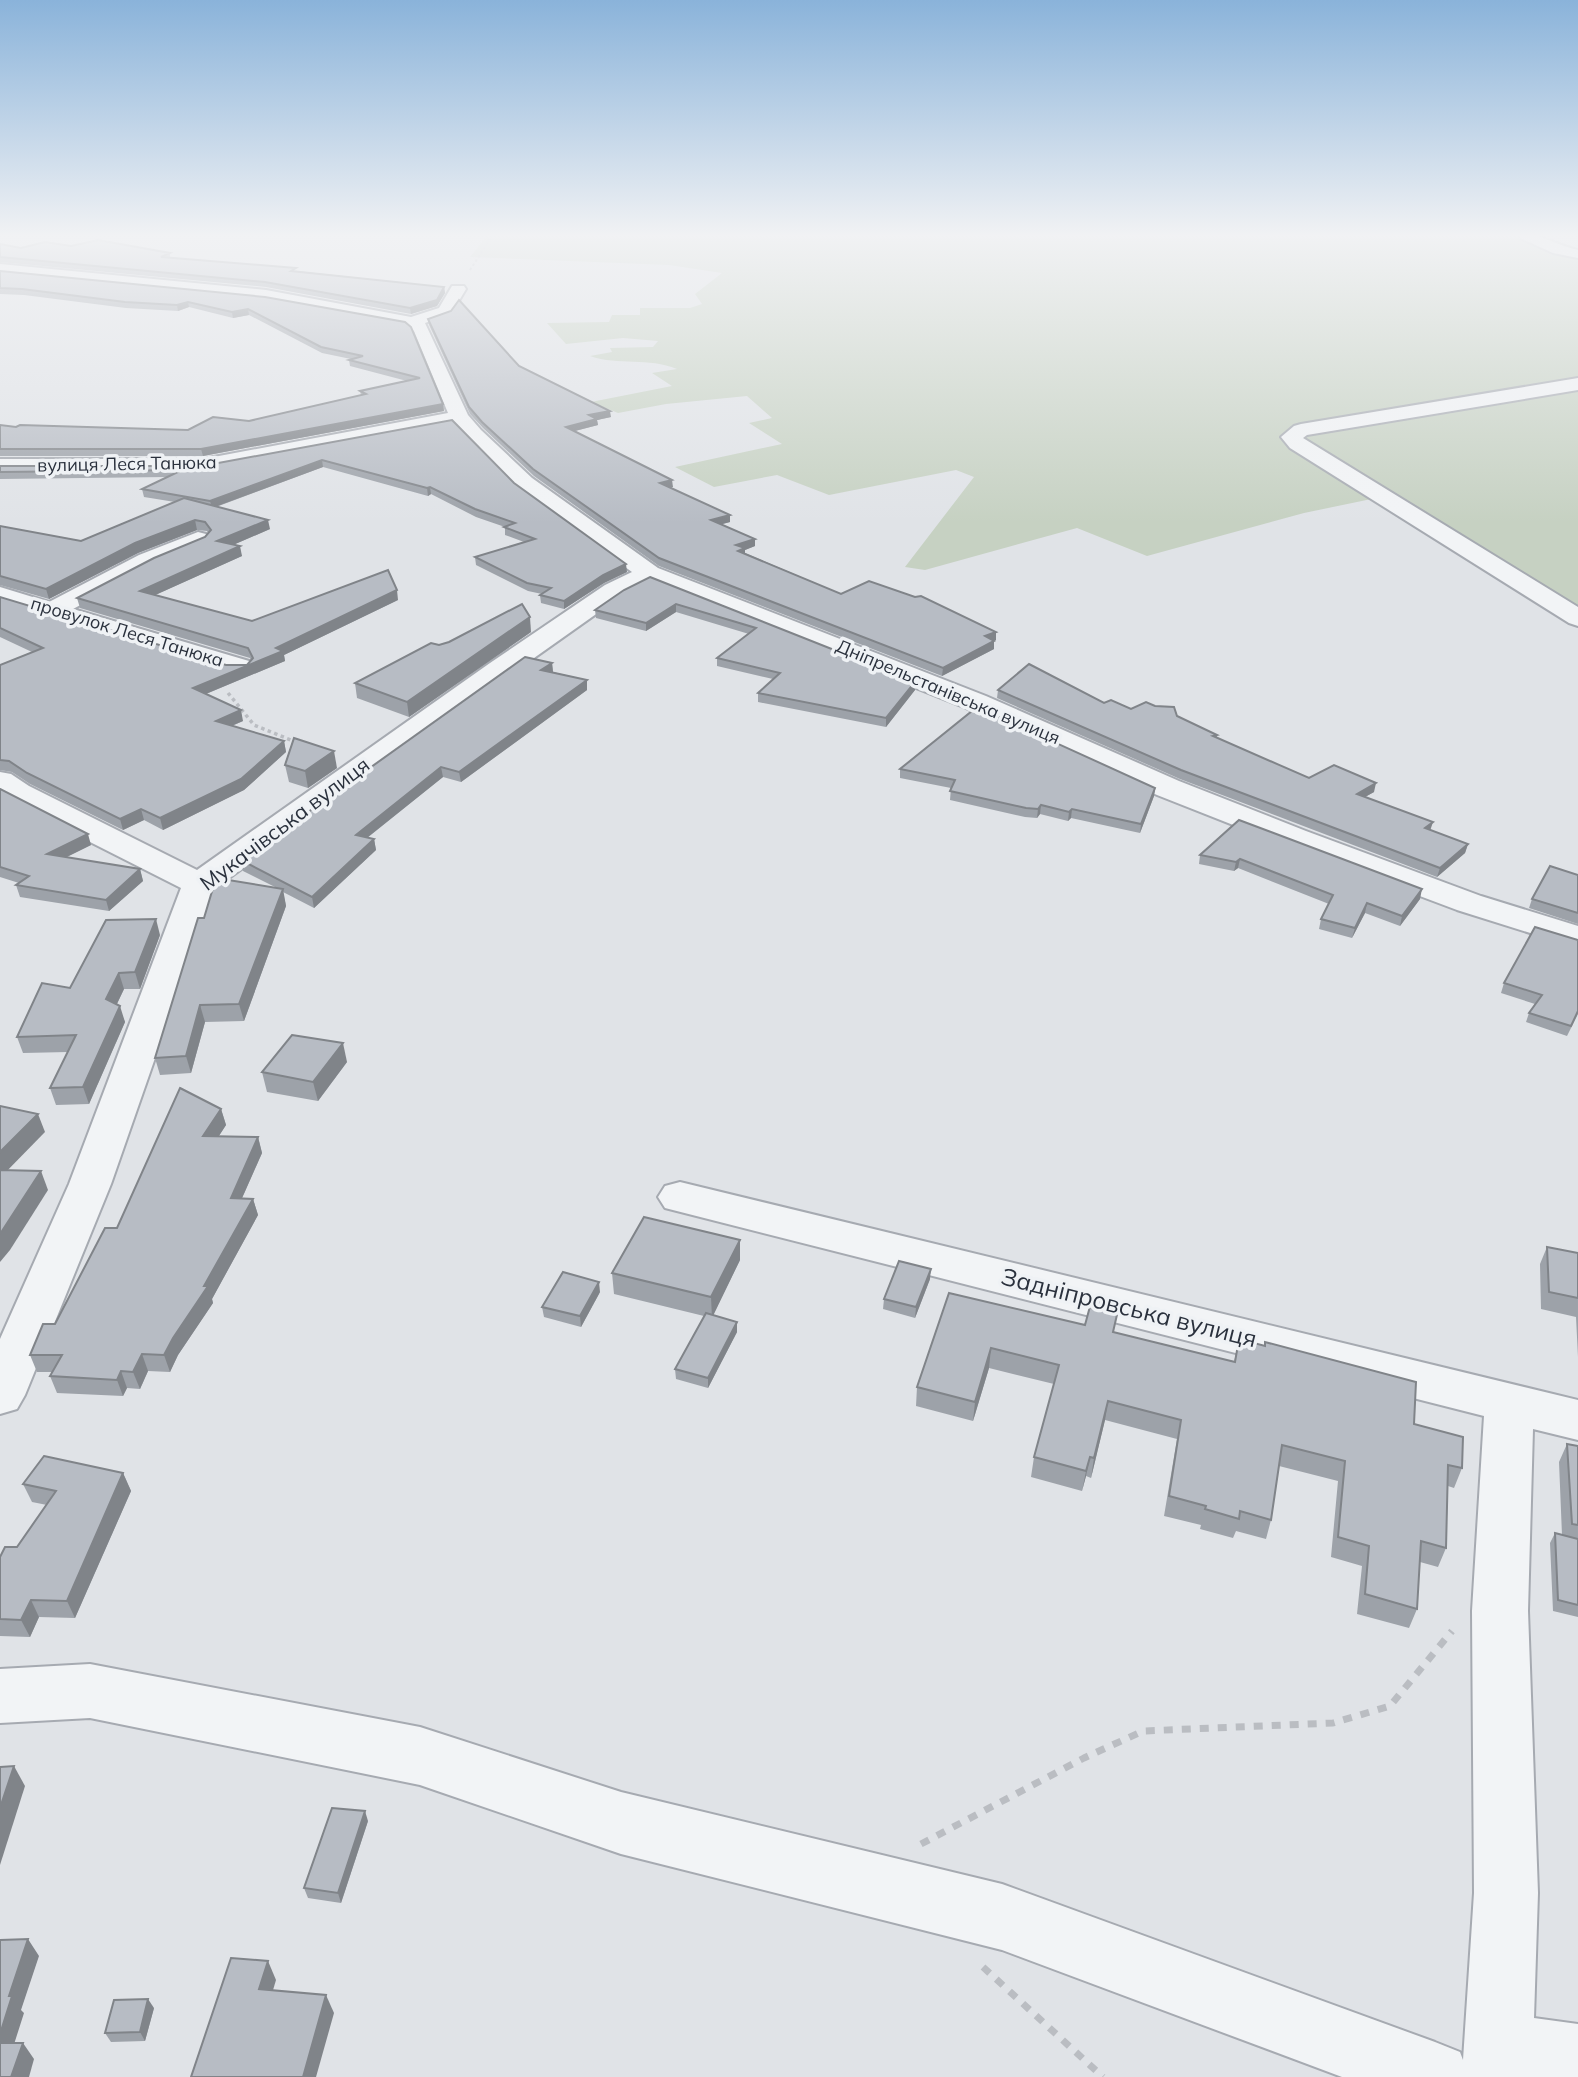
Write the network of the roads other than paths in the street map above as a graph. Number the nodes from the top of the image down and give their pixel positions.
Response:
1 (422, 330) edge
2 (1578, 384) edge
3 (459, 417) junction
4 (0, 465) edge
5 (198, 539) edge
6 (649, 573) junction
7 (0, 595) edge
8 (54, 609) junction
9 (1578, 618) edge
10 (239, 667) edge
11 (0, 781) edge
12 (199, 884) junction
13 (1578, 937) edge
14 (680, 1197) dead end
15 (0, 1395) edge
16 (1509, 1404) junction
17 (1578, 1420) edge
18 (0, 1696) edge
19 (1578, 2059) edge
20 (1498, 2063) edge
21 (1435, 2077) edge

1 - 3 street, Дніпрельстанівська вулиця
2 - 9 street
3 - 4 street, вулиця Леся Танюка
3 - 6 street, Дніпрельстанівська вулиця
5 - 8 street
6 - 12 street, Мукачівська вулиця
6 - 13 street, Дніпрельстанівська вулиця
7 - 8 street, провулок Леся Танюка
8 - 10 street, провулок Леся Танюка
11 - 12 street
12 - 15 street, Мукачівська вулиця
14 - 16 street, Задніпровська вулиця
16 - 17 street, Задніпровська вулиця
16 - 20 street
18 - 21 street
19 - 20 street

